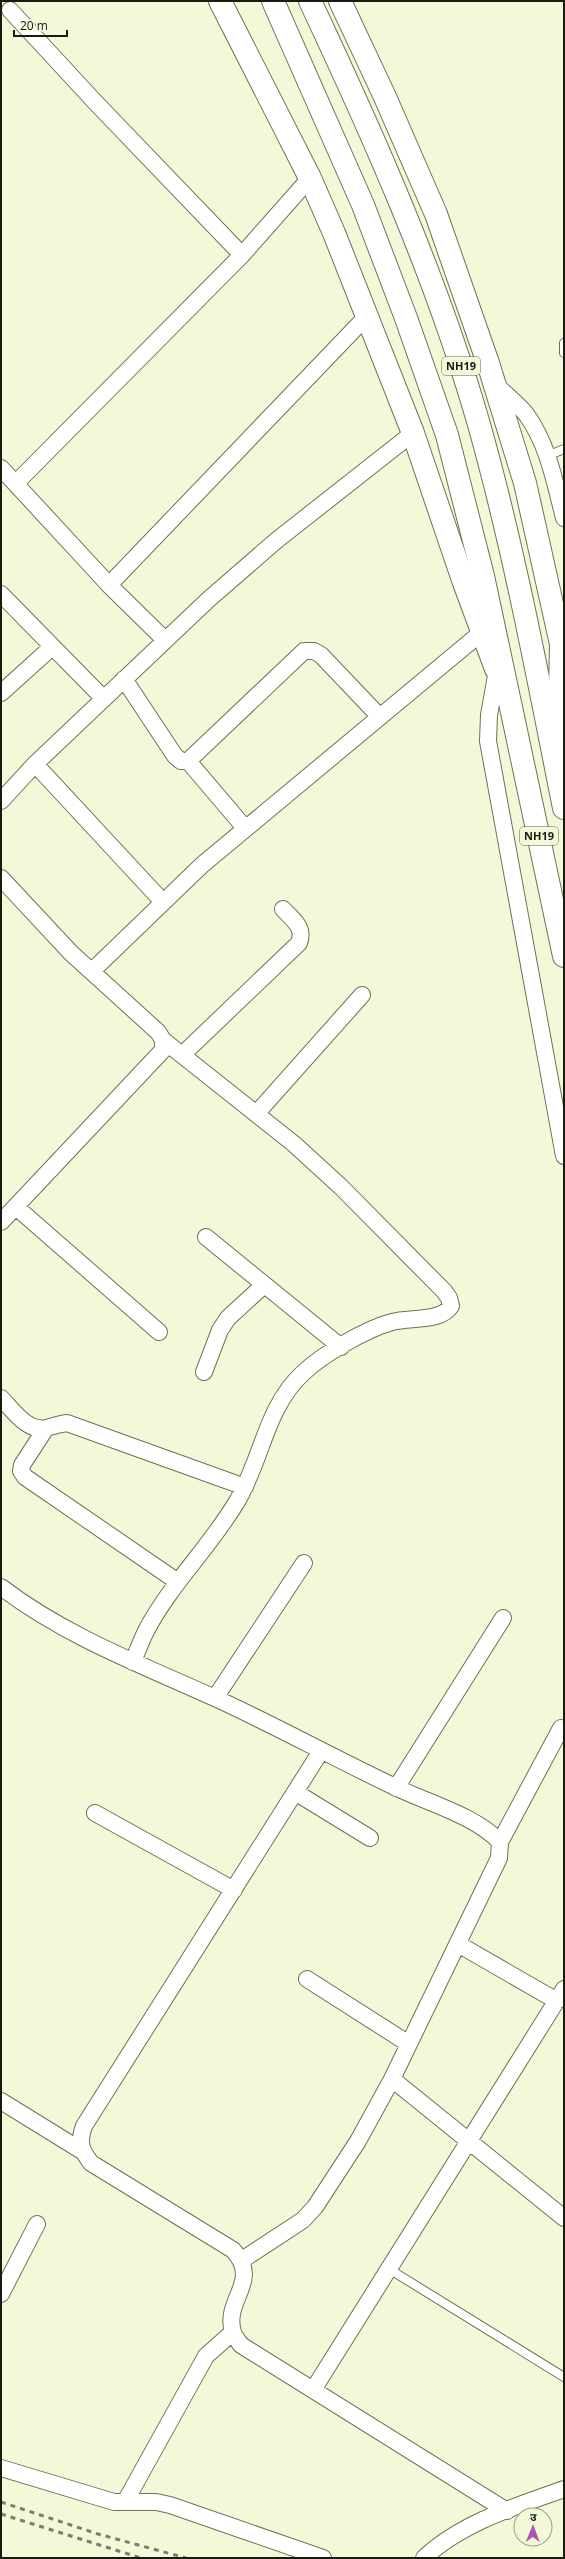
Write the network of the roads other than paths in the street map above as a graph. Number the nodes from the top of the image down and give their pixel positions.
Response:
1 (220, 1) edge
2 (273, 1) edge
3 (310, 1) edge
4 (340, 1) edge
5 (9, 10) edge
6 (310, 178) junction
7 (242, 255) junction
8 (366, 317) junction
9 (564, 343) edge
10 (564, 354) edge
11 (494, 383) junction
12 (413, 433) junction
13 (564, 449) edge
14 (548, 456) junction
15 (1, 468) edge
16 (17, 482) junction
17 (564, 518) edge
18 (109, 585) junction
19 (1, 594) edge
20 (482, 632) junction
21 (164, 639) junction
22 (52, 647) junction
23 (497, 670) junction
24 (124, 679) junction
25 (1, 693) edge
26 (104, 699) junction
27 (562, 701) edge
28 (380, 717) junction
29 (514, 717) junction
30 (552, 750) junction
31 (188, 761) junction
32 (35, 764) junction
33 (1, 801) edge
34 (564, 808) edge
35 (245, 828) junction
36 (1, 878) edge
37 (163, 902) junction
38 (283, 909) dead end
39 (564, 956) edge
40 (92, 971) junction
41 (362, 994) dead end
42 (162, 1040) junction
43 (182, 1055) junction
44 (256, 1114) junction
45 (564, 1156) edge
46 (16, 1207) junction
47 (1, 1222) edge
48 (206, 1238) dead end
49 (264, 1285) junction
50 (159, 1332) dead end
51 (341, 1347) junction
52 (204, 1372) dead end
53 (1, 1398) edge
54 (46, 1428) junction
55 (245, 1487) junction
56 (304, 1563) dead end
57 (178, 1582) junction
58 (1, 1587) edge
59 (503, 1618) dead end
60 (133, 1662) junction
61 (215, 1698) junction
62 (561, 1728) dead end
63 (321, 1751) junction
64 (396, 1788) junction
65 (295, 1792) junction
66 (94, 1813) dead end
67 (370, 1838) dead end
68 (500, 1842) junction
69 (234, 1890) junction
70 (458, 1944) junction
71 (307, 1979) dead end
72 (560, 1995) edge
73 (409, 2044) junction
74 (392, 2079) junction
75 (1, 2101) edge
76 (470, 2142) junction
77 (82, 2151) junction
78 (564, 2218) edge
79 (37, 2224) dead end
80 (242, 2260) junction
81 (389, 2269) junction
82 (1, 2294) edge
83 (232, 2332) junction
84 (564, 2377) edge
85 (313, 2390) junction
86 (1, 2468) edge
87 (564, 2489) edge
88 (125, 2502) junction
89 (507, 2511) junction
90 (323, 2558) edge
91 (424, 2558) edge

1 - 6 main road
2 - 29 main road, NH19
3 - 30 main road, NH19
4 - 11 main road
5 - 7 street
6 - 7 street
6 - 8 main road
7 - 16 street
8 - 12 main road
8 - 18 street
9 - 10 lane
11 - 14 street
11 - 27 main road
12 - 20 main road
12 - 21 street
13 - 14 lane
14 - 17 street
15 - 16 street
16 - 18 street
18 - 21 street
19 - 22 street
20 - 23 main road
20 - 28 street
21 - 24 street
22 - 25 street
22 - 26 street
23 - 29 main road
23 - 45 street
24 - 26 street
24 - 31 street
26 - 32 street
27 - 30 main road
28 - 31 street
28 - 35 street
29 - 39 main road, NH19
30 - 34 main road, NH19
31 - 35 street
32 - 33 street
32 - 37 street
35 - 37 street
36 - 40 street
37 - 40 street
38 - 43 street
40 - 42 street
41 - 44 street
42 - 43 street
42 - 46 street
43 - 44 street
44 - 51 street
46 - 47 street
46 - 50 street
48 - 49 street
49 - 51 street
49 - 52 street
51 - 55 street
53 - 54 street
54 - 55 street
54 - 57 street
55 - 57 street
56 - 61 street
57 - 60 street
58 - 60 street
59 - 64 street
60 - 61 street
61 - 63 street
62 - 68 street
63 - 64 street
63 - 65 street
64 - 68 street
65 - 67 street
65 - 69 street
66 - 69 street
68 - 70 street
69 - 77 street
70 - 72 street
70 - 73 street
71 - 73 street
72 - 76 street
73 - 74 street
74 - 76 street
74 - 80 street
75 - 77 street
76 - 78 street
76 - 81 street
77 - 80 street
79 - 82 street
80 - 83 street
81 - 84 lane
81 - 85 street
83 - 85 street
83 - 88 street
85 - 89 street
86 - 88 street
87 - 89 street
88 - 90 street
89 - 91 street

